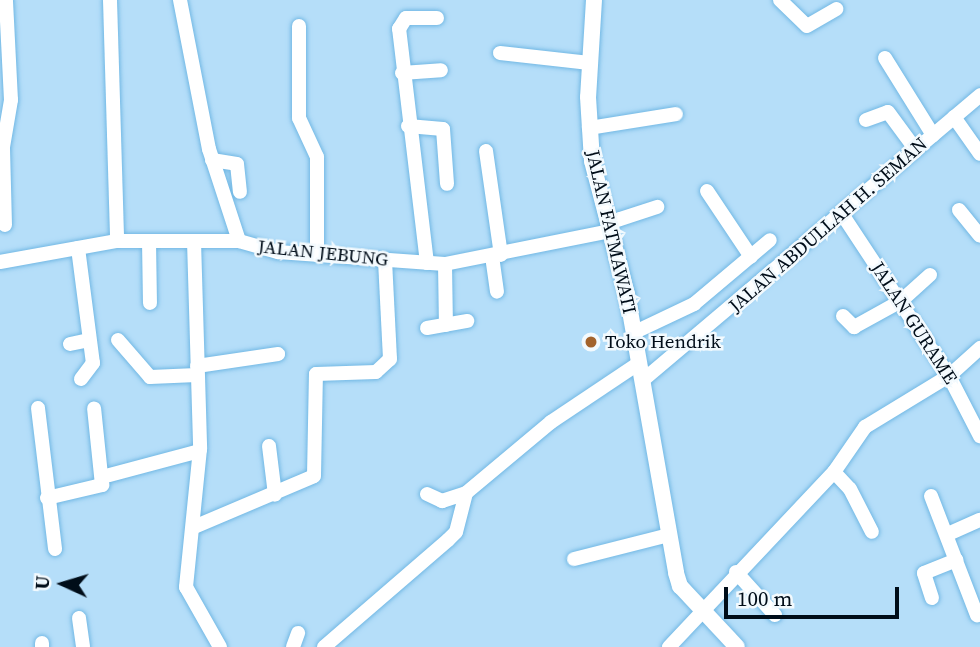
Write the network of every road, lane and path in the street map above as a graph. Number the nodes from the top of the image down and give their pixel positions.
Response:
1 (6, 0) edge
2 (110, 0) edge
3 (180, 0) edge
4 (594, 0) edge
5 (780, 0) edge
6 (837, 9) dead end
7 (437, 18) dead end
8 (299, 26) dead end
9 (500, 53) dead end
10 (885, 58) dead end
11 (589, 63) junction
12 (441, 70) dead end
13 (402, 72) junction
14 (980, 95) edge
15 (676, 114) dead end
16 (954, 117) junction
17 (866, 120) dead end
18 (408, 127) junction
19 (589, 128) junction
20 (933, 135) junction
21 (916, 149) junction
22 (486, 151) dead end
23 (980, 155) edge
24 (212, 160) junction
25 (447, 184) dead end
26 (707, 191) dead end
27 (240, 192) dead end
28 (657, 207) dead end
29 (959, 210) dead end
30 (842, 214) junction
31 (5, 225) dead end
32 (609, 227) junction
33 (980, 236) edge
34 (770, 240) dead end
35 (117, 241) junction
36 (149, 241) junction
37 (194, 241) junction
38 (239, 241) junction
39 (78, 248) junction
40 (317, 255) junction
41 (496, 256) junction
42 (751, 257) junction
43 (385, 259) junction
44 (0, 262) edge
45 (427, 263) junction
46 (445, 264) junction
47 (930, 275) dead end
48 (498, 292) dead end
49 (705, 296) junction
50 (901, 301) junction
51 (150, 303) dead end
52 (843, 316) dead end
53 (718, 319) junction
54 (467, 321) dead end
55 (446, 325) junction
56 (427, 328) dead end
57 (633, 333) junction
58 (89, 340) junction
59 (118, 340) dead end
60 (70, 344) dead end
61 (980, 348) edge
62 (278, 354) dead end
63 (639, 363) junction
64 (197, 371) junction
65 (949, 376) junction
66 (81, 379) dead end
67 (642, 381) junction
68 (38, 408) dead end
69 (94, 408) dead end
70 (980, 436) edge
71 (269, 446) dead end
72 (200, 451) junction
73 (834, 472) junction
74 (102, 477) junction
75 (466, 493) junction
76 (428, 494) dead end
77 (275, 495) junction
78 (932, 496) dead end
79 (47, 498) junction
80 (980, 520) edge
81 (194, 527) junction
82 (872, 532) dead end
83 (948, 534) junction
84 (669, 535) junction
85 (55, 550) dead end
86 (574, 559) dead end
87 (957, 560) junction
88 (736, 572) junction
89 (932, 598) dead end
90 (702, 608) junction
91 (775, 615) dead end
92 (977, 615) dead end
93 (79, 618) dead end
94 (328, 646) edge
95 (83, 647) edge
96 (220, 647) edge
97 (669, 647) edge
98 (737, 647) edge

1 - 31 street
2 - 35 street
3 - 24 street, JALAN JEBUNG
4 - 11 street, JALAN FATMAWATI
5 - 6 street
7 - 13 street
8 - 40 street
9 - 11 street
10 - 20 street
11 - 19 street, JALAN FATMAWATI
12 - 13 street
13 - 18 street
14 - 16 street, JALAN ABDULLAH H. SEMAN
15 - 19 street
16 - 20 street, JALAN ABDULLAH H. SEMAN
16 - 23 street
17 - 21 street
18 - 25 street
18 - 45 street
19 - 32 street, JALAN FATMAWATI
20 - 21 street, JALAN ABDULLAH H. SEMAN
21 - 30 street, JALAN ABDULLAH H. SEMAN
22 - 41 street
24 - 27 street
24 - 38 street, JALAN JEBUNG
26 - 42 street
28 - 32 street, JALAN JEBUNG
29 - 33 street
30 - 50 street, JALAN GURAME
30 - 53 street, JALAN ABDULLAH H. SEMAN
32 - 41 street, JALAN JEBUNG
32 - 57 street, JALAN FATMAWATI
34 - 42 street
35 - 36 street
35 - 39 street
36 - 37 street
36 - 51 street
37 - 38 street
37 - 64 street
38 - 40 street, JALAN JEBUNG
39 - 44 street
39 - 58 street
40 - 43 street, JALAN JEBUNG
41 - 46 street, JALAN JEBUNG
41 - 48 street
42 - 49 street
43 - 45 street, JALAN JEBUNG
43 - 77 street
45 - 46 street, JALAN JEBUNG
46 - 55 street
47 - 50 street
49 - 53 street
49 - 57 street
50 - 52 street
50 - 65 street, JALAN GURAME
53 - 67 street, JALAN ABDULLAH H. SEMAN
54 - 55 street
55 - 56 street
57 - 63 street, JALAN FATMAWATI
58 - 60 street
58 - 66 street
59 - 64 street
61 - 65 street
62 - 64 street
63 - 67 street, JALAN FATMAWATI
63 - 75 street
64 - 72 street
65 - 70 street, JALAN GURAME
65 - 73 street
67 - 84 street, JALAN FATMAWATI
68 - 79 street
69 - 74 street
71 - 77 street
72 - 74 street
72 - 81 street
73 - 82 street
73 - 88 street
74 - 79 street
75 - 76 street
75 - 94 street
77 - 81 street
78 - 83 street
79 - 85 street
80 - 83 street
81 - 96 street
83 - 87 street
84 - 86 street
84 - 90 street, JALAN FATMAWATI
87 - 89 street
87 - 92 street
88 - 90 street
88 - 91 street
90 - 97 street
90 - 98 street, JALAN FATMAWATI
93 - 95 street

